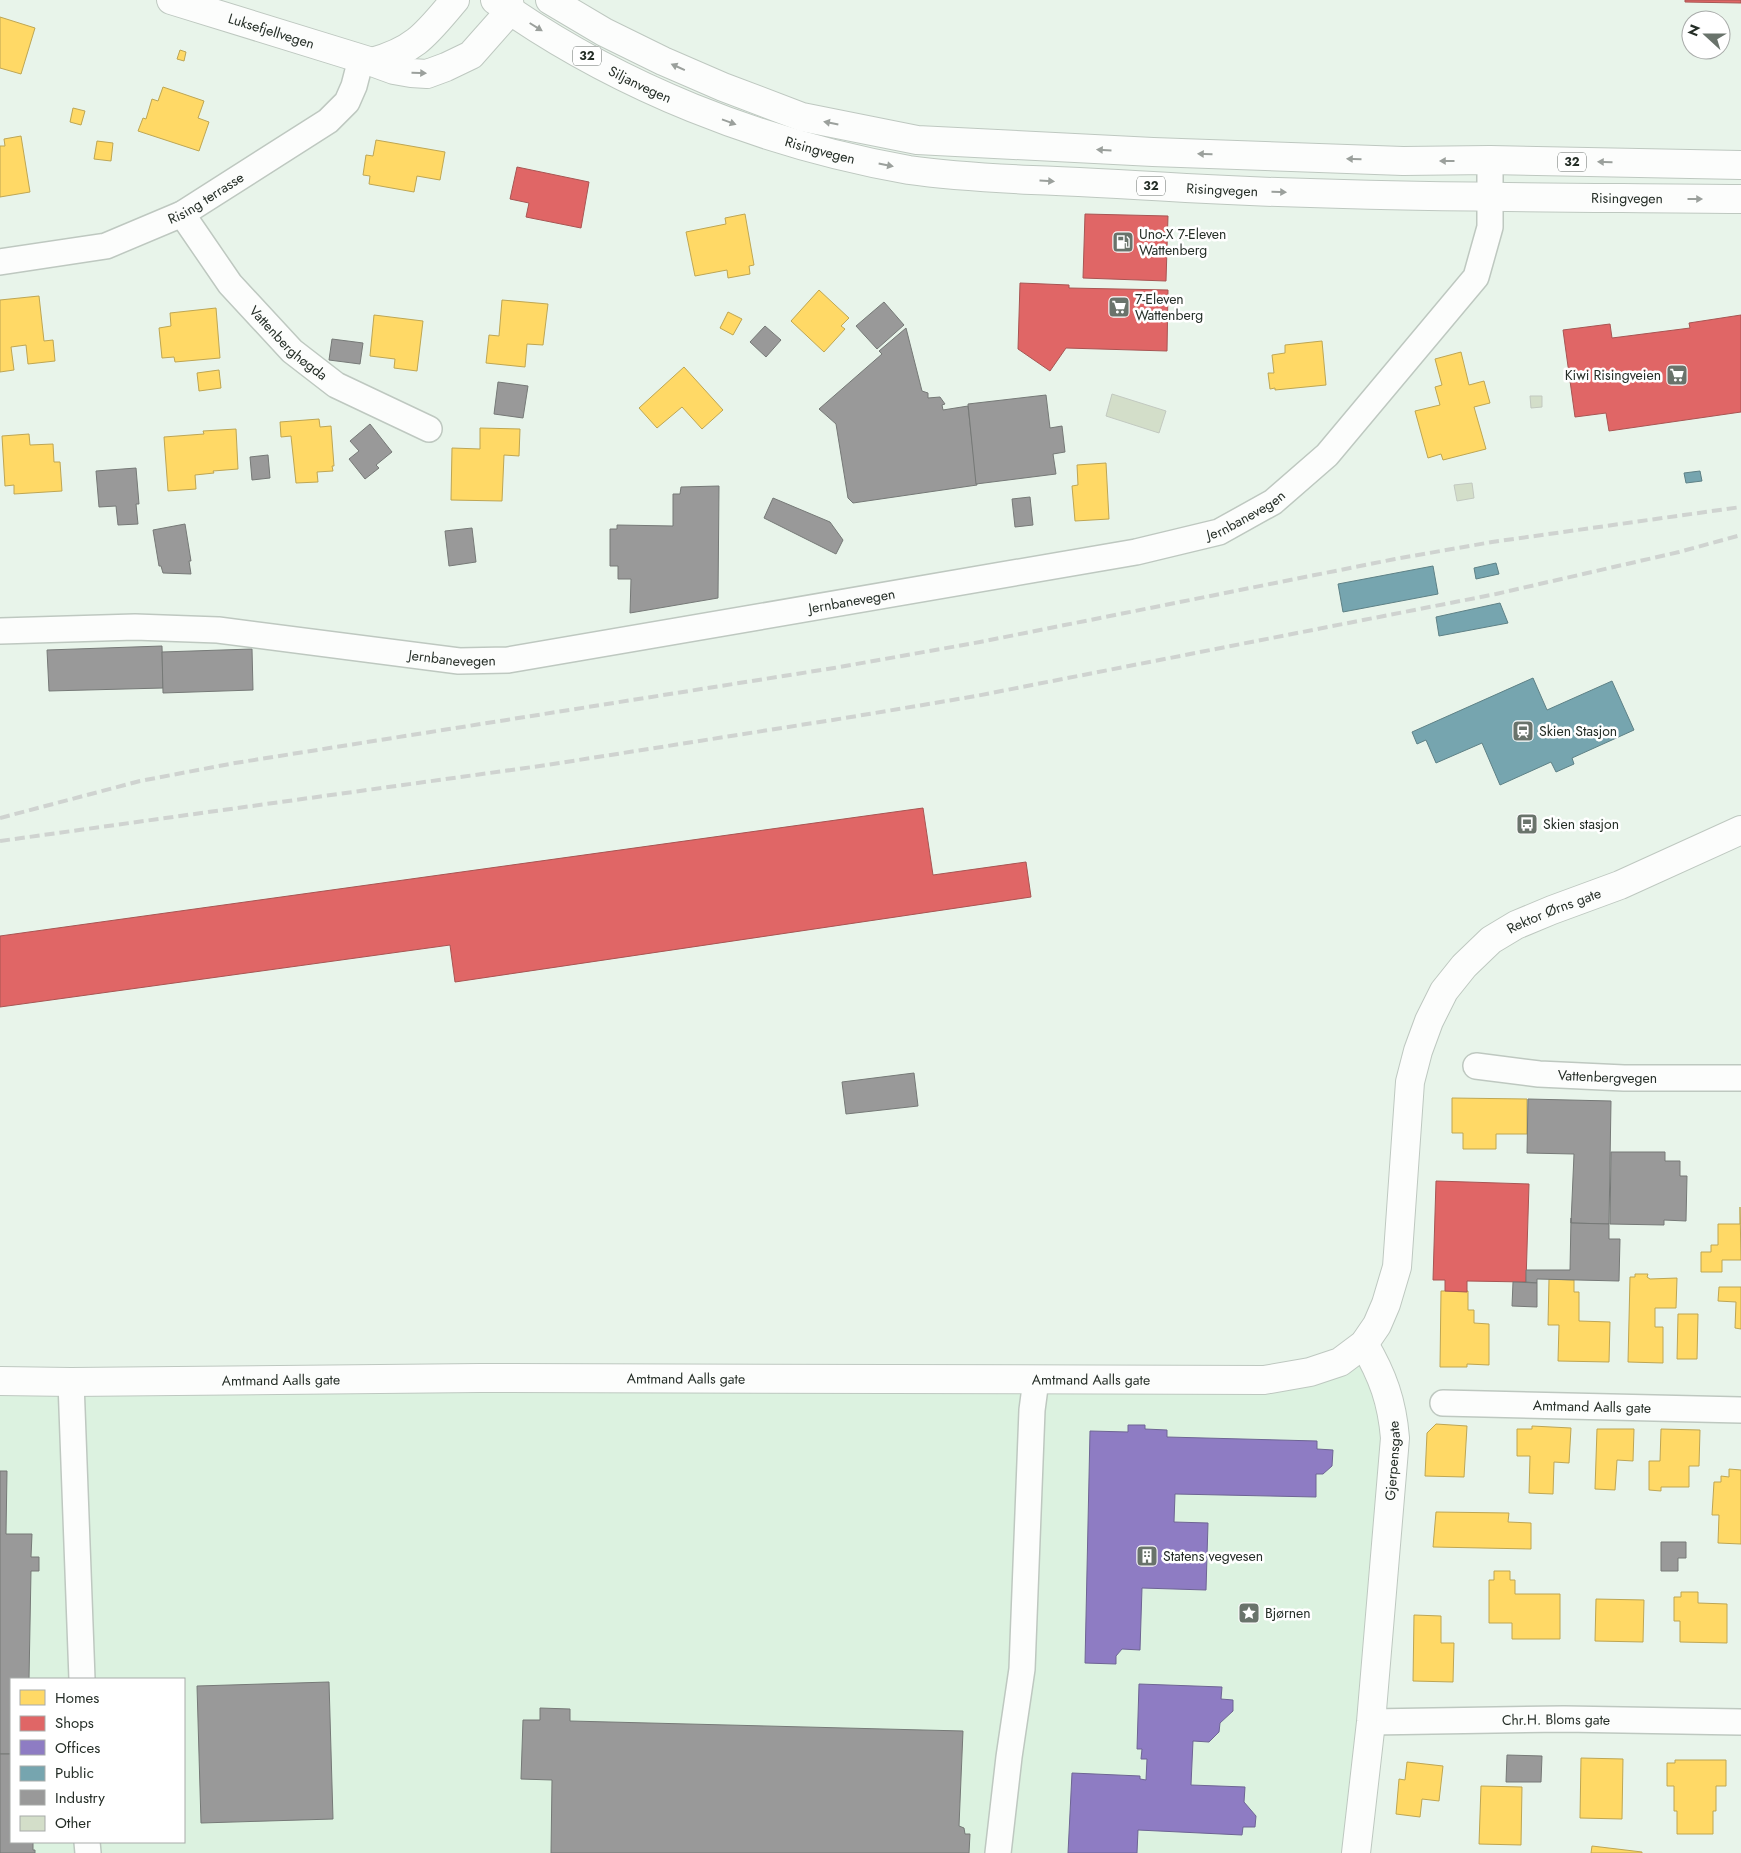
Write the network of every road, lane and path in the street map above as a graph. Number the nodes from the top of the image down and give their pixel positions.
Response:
1 (171, 0) edge
2 (455, 0) edge
3 (550, 0) edge
4 (504, 4) edge
5 (366, 60) junction
6 (684, 104) joint
7 (1490, 160) junction
8 (1741, 165) edge
9 (1490, 197) junction
10 (1741, 199) edge
11 (182, 214) junction
12 (0, 262) edge
13 (429, 429) dead end
14 (0, 631) edge
15 (1741, 830) edge
16 (1476, 1066) dead end
17 (1741, 1078) edge
18 (1364, 1344) junction
19 (1036, 1380) junction
20 (0, 1382) edge
21 (71, 1382) junction
22 (1443, 1403) dead end
23 (1741, 1410) edge
24 (82, 1678) edge
25 (1371, 1722) junction
26 (1741, 1722) edge
27 (998, 1853) edge
28 (1356, 1853) edge

1 - 5 main road, Luksefjellvegen
2 - 5 main road
7 -> 3 main road, Risingvegen / 32
5 -> 4 main road, Luksefjellvegen
4 -> 6 main road, Siljanvegen / 32
5 - 11 street, Rising terrasse
6 -> 9 main road, Risingvegen / 32
8 -> 7 main road, Risingvegen / 32
7 - 9 street, Jernbanevegen
9 -> 10 main road, Risingvegen / 32
9 - 14 street, Jernbanevegen
11 - 12 street, Rising terrasse
11 - 13 street, Vattenberghøgda
15 - 18 main road, Rektor Ørns gate
16 - 17 street, Vattenbergvegen
18 - 19 main road, Amtmand Aalls gate
18 - 25 main road, Gjerpensgate
19 - 21 main road, Amtmand Aalls gate
19 - 27 street
20 - 21 main road, Amtmand Aalls gate
21 - 24 street
22 - 23 street, Amtmand Aalls gate
25 - 26 street, Chr.H. Bloms gate
25 - 28 main road, Gjerpensgate

